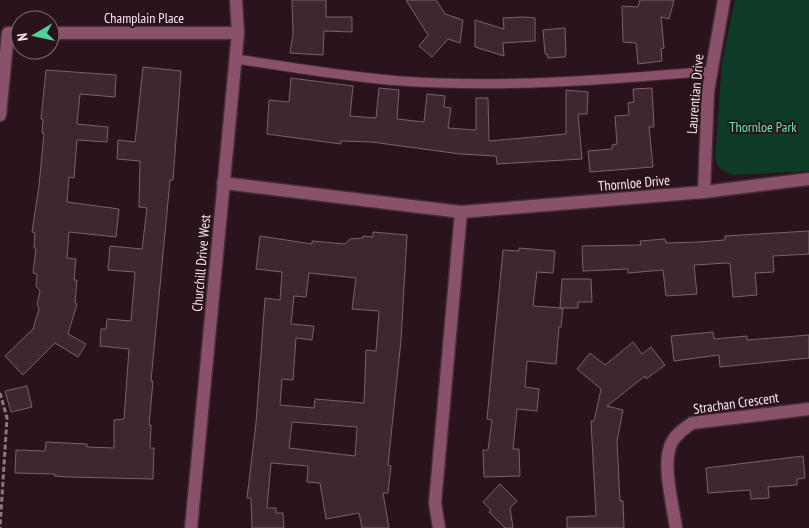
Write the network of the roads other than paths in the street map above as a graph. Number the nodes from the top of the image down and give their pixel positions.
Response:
1 (236, 0) edge
2 (724, 0) edge
3 (10, 33) edge
4 (60, 33) edge
5 (238, 33) junction
6 (236, 59) junction
7 (711, 71) junction
8 (0, 115) edge
9 (809, 179) edge
10 (223, 183) junction
11 (704, 192) junction
12 (461, 212) junction
13 (809, 409) edge
14 (191, 528) edge
15 (439, 528) edge
16 (676, 528) edge

1 - 5 street, Churchill Drive West
2 - 7 street, Laurentian Drive
3 - 8 street
4 - 5 street, Champlain Place
5 - 6 street, Churchill Drive West
6 - 7 lane
6 - 10 street, Churchill Drive West
7 - 11 street, Laurentian Drive
9 - 11 street, Thornloe Drive
10 - 12 street, Thornloe Drive
10 - 14 street, Churchill Drive West
11 - 12 street, Thornloe Drive
12 - 15 street
13 - 16 street, Strachan Crescent

